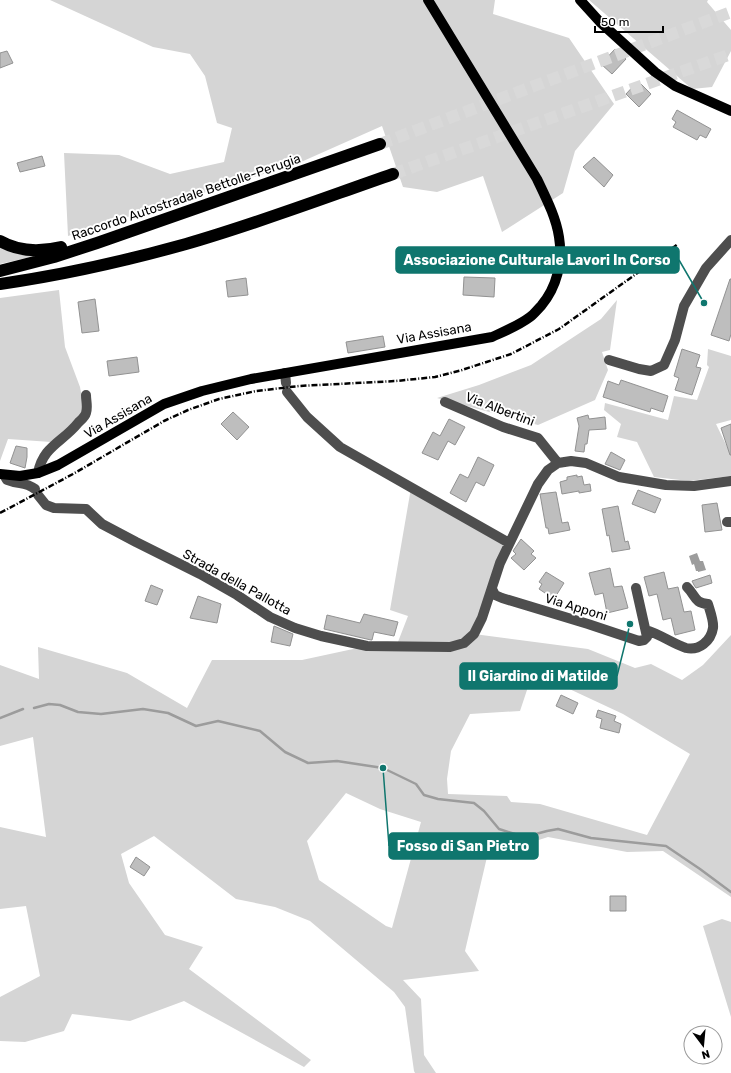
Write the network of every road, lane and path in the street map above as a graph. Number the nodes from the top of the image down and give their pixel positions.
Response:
1 (428, 0) edge
2 (580, 0) edge
3 (731, 111) edge
4 (380, 144) tunnel mouth
5 (393, 174) tunnel mouth
6 (230, 196) junction
7 (731, 240) edge
8 (0, 241) edge
9 (125, 260) junction
10 (0, 271) edge
11 (0, 284) edge
12 (0, 292) edge
13 (609, 360) dead end
14 (286, 383) junction
15 (86, 395) dead end
16 (445, 402) dead end
17 (558, 462) junction
18 (38, 473) junction
19 (2, 474) edge
20 (731, 481) edge
21 (509, 544) junction
22 (687, 587) dead end
23 (636, 588) dead end
24 (492, 589) junction
25 (646, 630) junction

1 - 14 main road, Via Assisana
2 - 3 main road
4 - 6 highway, Raccordo Autostradale Bettolle-Perugia
5 - 9 highway
6 - 8 highway
6 - 10 highway, Raccordo Autostradale Bettolle-Perugia
7 - 13 street
9 - 11 highway
9 - 12 highway
14 - 18 main road, Via Assisana
14 - 21 street
15 - 18 street
16 - 17 street, Via Albertini
17 - 20 street
17 - 21 street, Strada della Pallotta
18 - 19 main road, Via Assisana
19 - 24 street, Strada della Pallotta
21 - 24 street, Strada della Pallotta
22 - 25 street
23 - 25 street
24 - 25 street, Via Apponi

